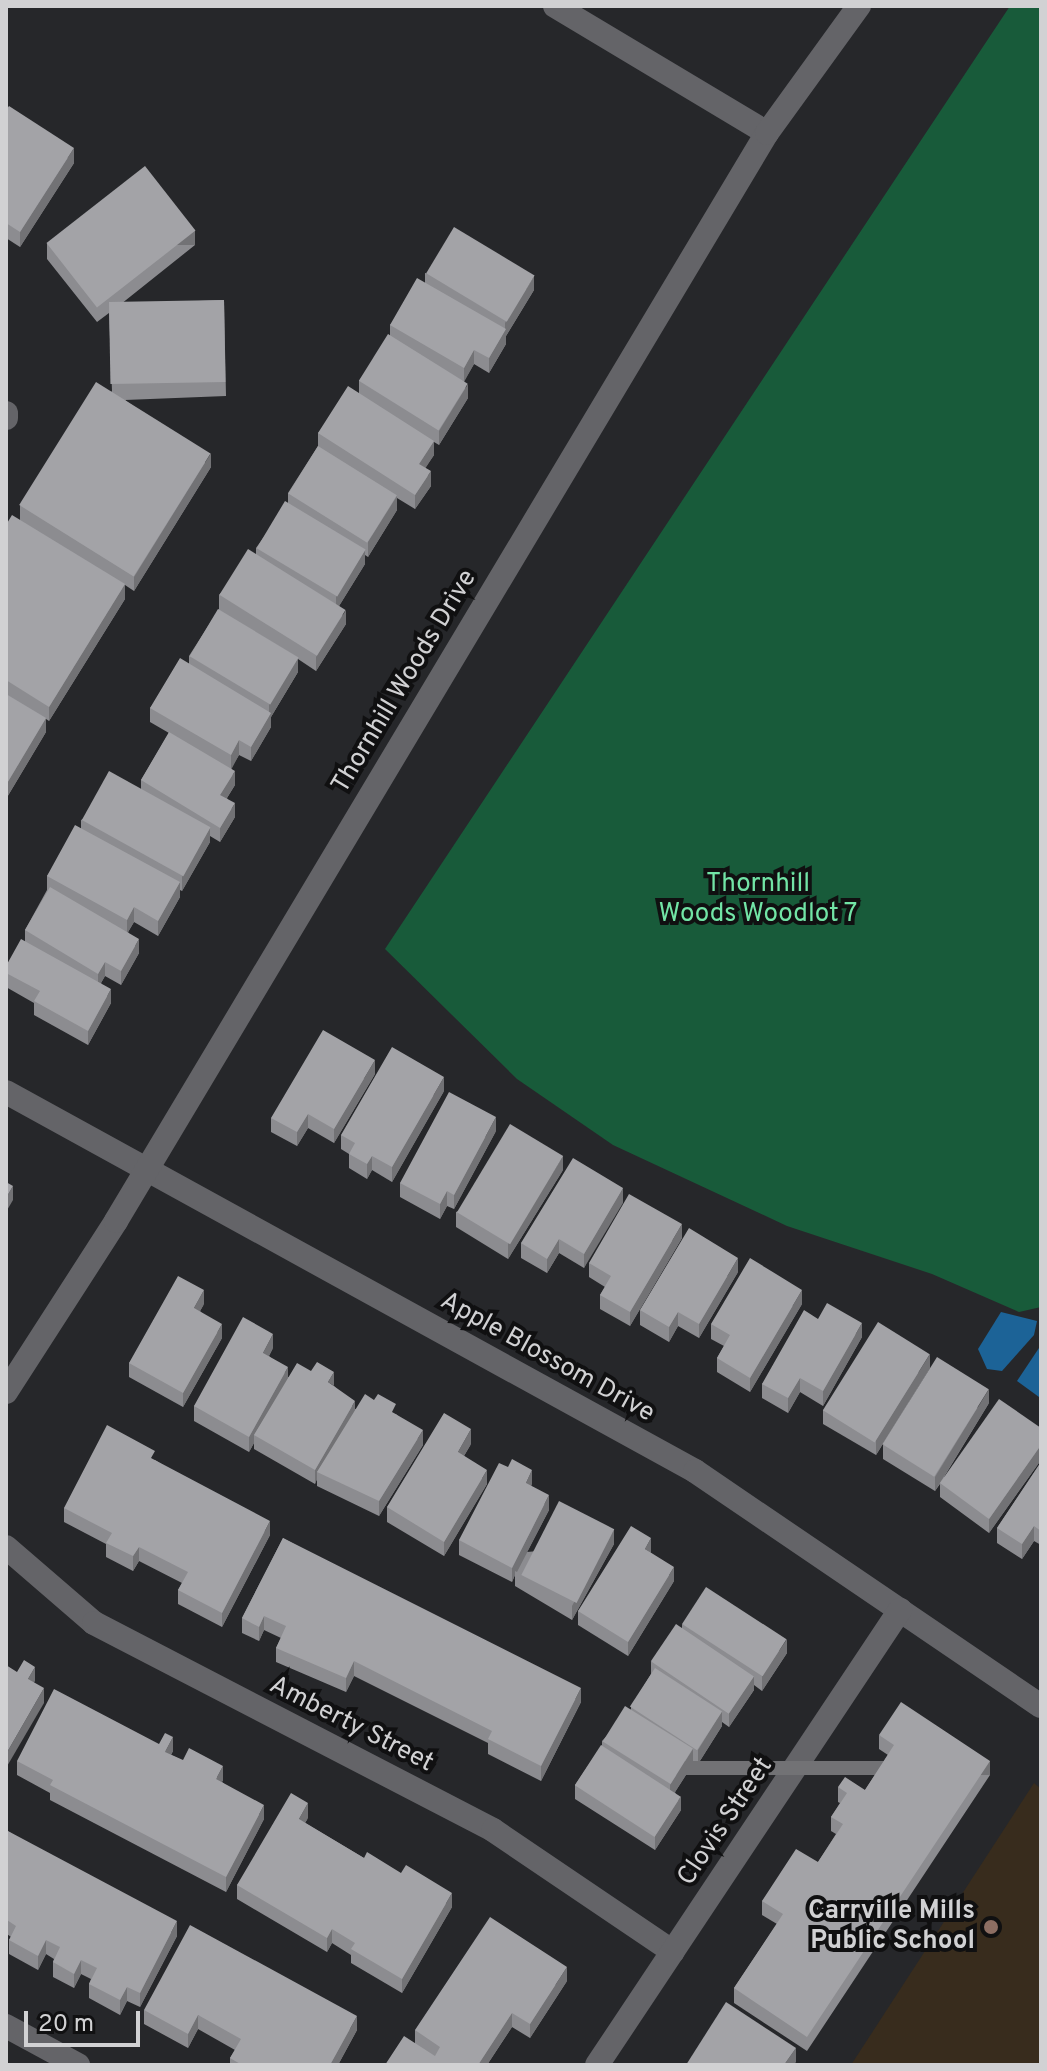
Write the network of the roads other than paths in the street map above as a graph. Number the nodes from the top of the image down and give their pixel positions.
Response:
1 (555, 6) edge
2 (859, 6) edge
3 (767, 133) junction
4 (6, 1092) edge
5 (146, 1169) junction
6 (6, 1392) edge
7 (6, 1547) edge
8 (900, 1610) junction
9 (1041, 1706) edge
10 (673, 1952) junction
11 (6, 2026) edge
12 (78, 2065) edge
13 (597, 2065) edge

1 - 3 street
2 - 3 street, Thornhill Woods Drive
3 - 5 street, Thornhill Woods Drive
4 - 5 street, Apple Blossom Drive
5 - 6 street, Thornhill Woods Drive
5 - 8 street, Apple Blossom Drive
7 - 10 street, Amberty Street
8 - 9 street, Apple Blossom Drive
8 - 10 street, Clovis Street
10 - 13 street, Clovis Street
11 - 12 street

